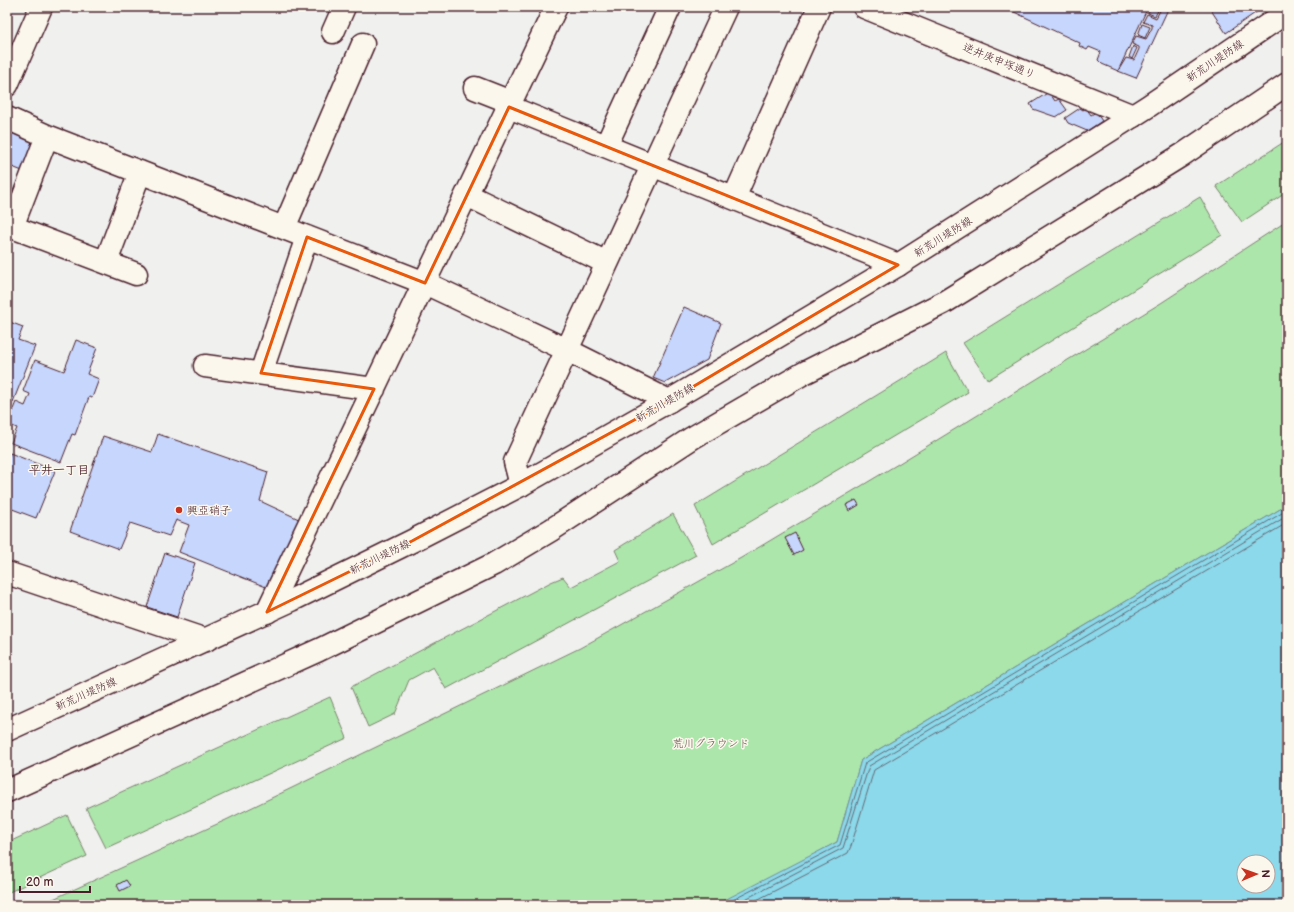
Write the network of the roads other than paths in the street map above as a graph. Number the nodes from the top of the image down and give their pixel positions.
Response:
1 (41, 7) edge
2 (344, 7) edge
3 (556, 7) edge
4 (670, 7) edge
5 (726, 7) edge
6 (819, 7) edge
7 (864, 7) edge
8 (1287, 12) edge
9 (333, 32) dead end
10 (363, 44) dead end
11 (1287, 84) edge
12 (7, 85) edge
13 (475, 88) dead end
14 (510, 107) junction
15 (1133, 116) junction
16 (7, 118) edge
17 (47, 136) junction
18 (606, 146) junction
19 (652, 165) junction
20 (140, 172) junction
21 (467, 195) junction
22 (734, 198) junction
23 (10, 226) edge
24 (284, 228) junction
25 (307, 237) junction
26 (106, 262) junction
27 (607, 263) junction
28 (898, 265) junction
29 (136, 274) dead end
30 (425, 283) junction
31 (567, 350) junction
32 (205, 366) dead end
33 (260, 374) junction
34 (374, 389) junction
35 (669, 401) junction
36 (521, 485) junction
37 (7, 573) edge
38 (267, 612) junction
39 (206, 640) junction
40 (10, 727) edge
41 (7, 791) edge

1 - 12 street
2 - 9 street
3 - 14 street
4 - 18 street
5 - 19 street
6 - 22 street
7 - 15 street, 逆井庚申塚通り
8 - 15 street, 新荒川堤防線
10 - 24 street
11 - 41 street
13 - 14 street
14 - 18 street
14 - 21 street
15 - 28 street, 新荒川堤防線
16 - 17 street
17 - 20 street
17 - 23 street
18 - 19 street
19 - 22 street
19 - 27 street
20 - 24 street
20 - 26 street
21 - 27 street
21 - 30 street
22 - 28 street
23 - 26 street
24 - 25 street
25 - 30 street
25 - 33 street
26 - 29 street
27 - 31 street
28 - 35 street, 新荒川堤防線
30 - 31 street
30 - 34 street
31 - 35 street
31 - 36 street
32 - 33 street
33 - 34 street
34 - 38 street
35 - 36 street, 新荒川堤防線
36 - 38 street, 新荒川堤防線
37 - 39 street
38 - 39 street, 新荒川堤防線
39 - 40 street, 新荒川堤防線

